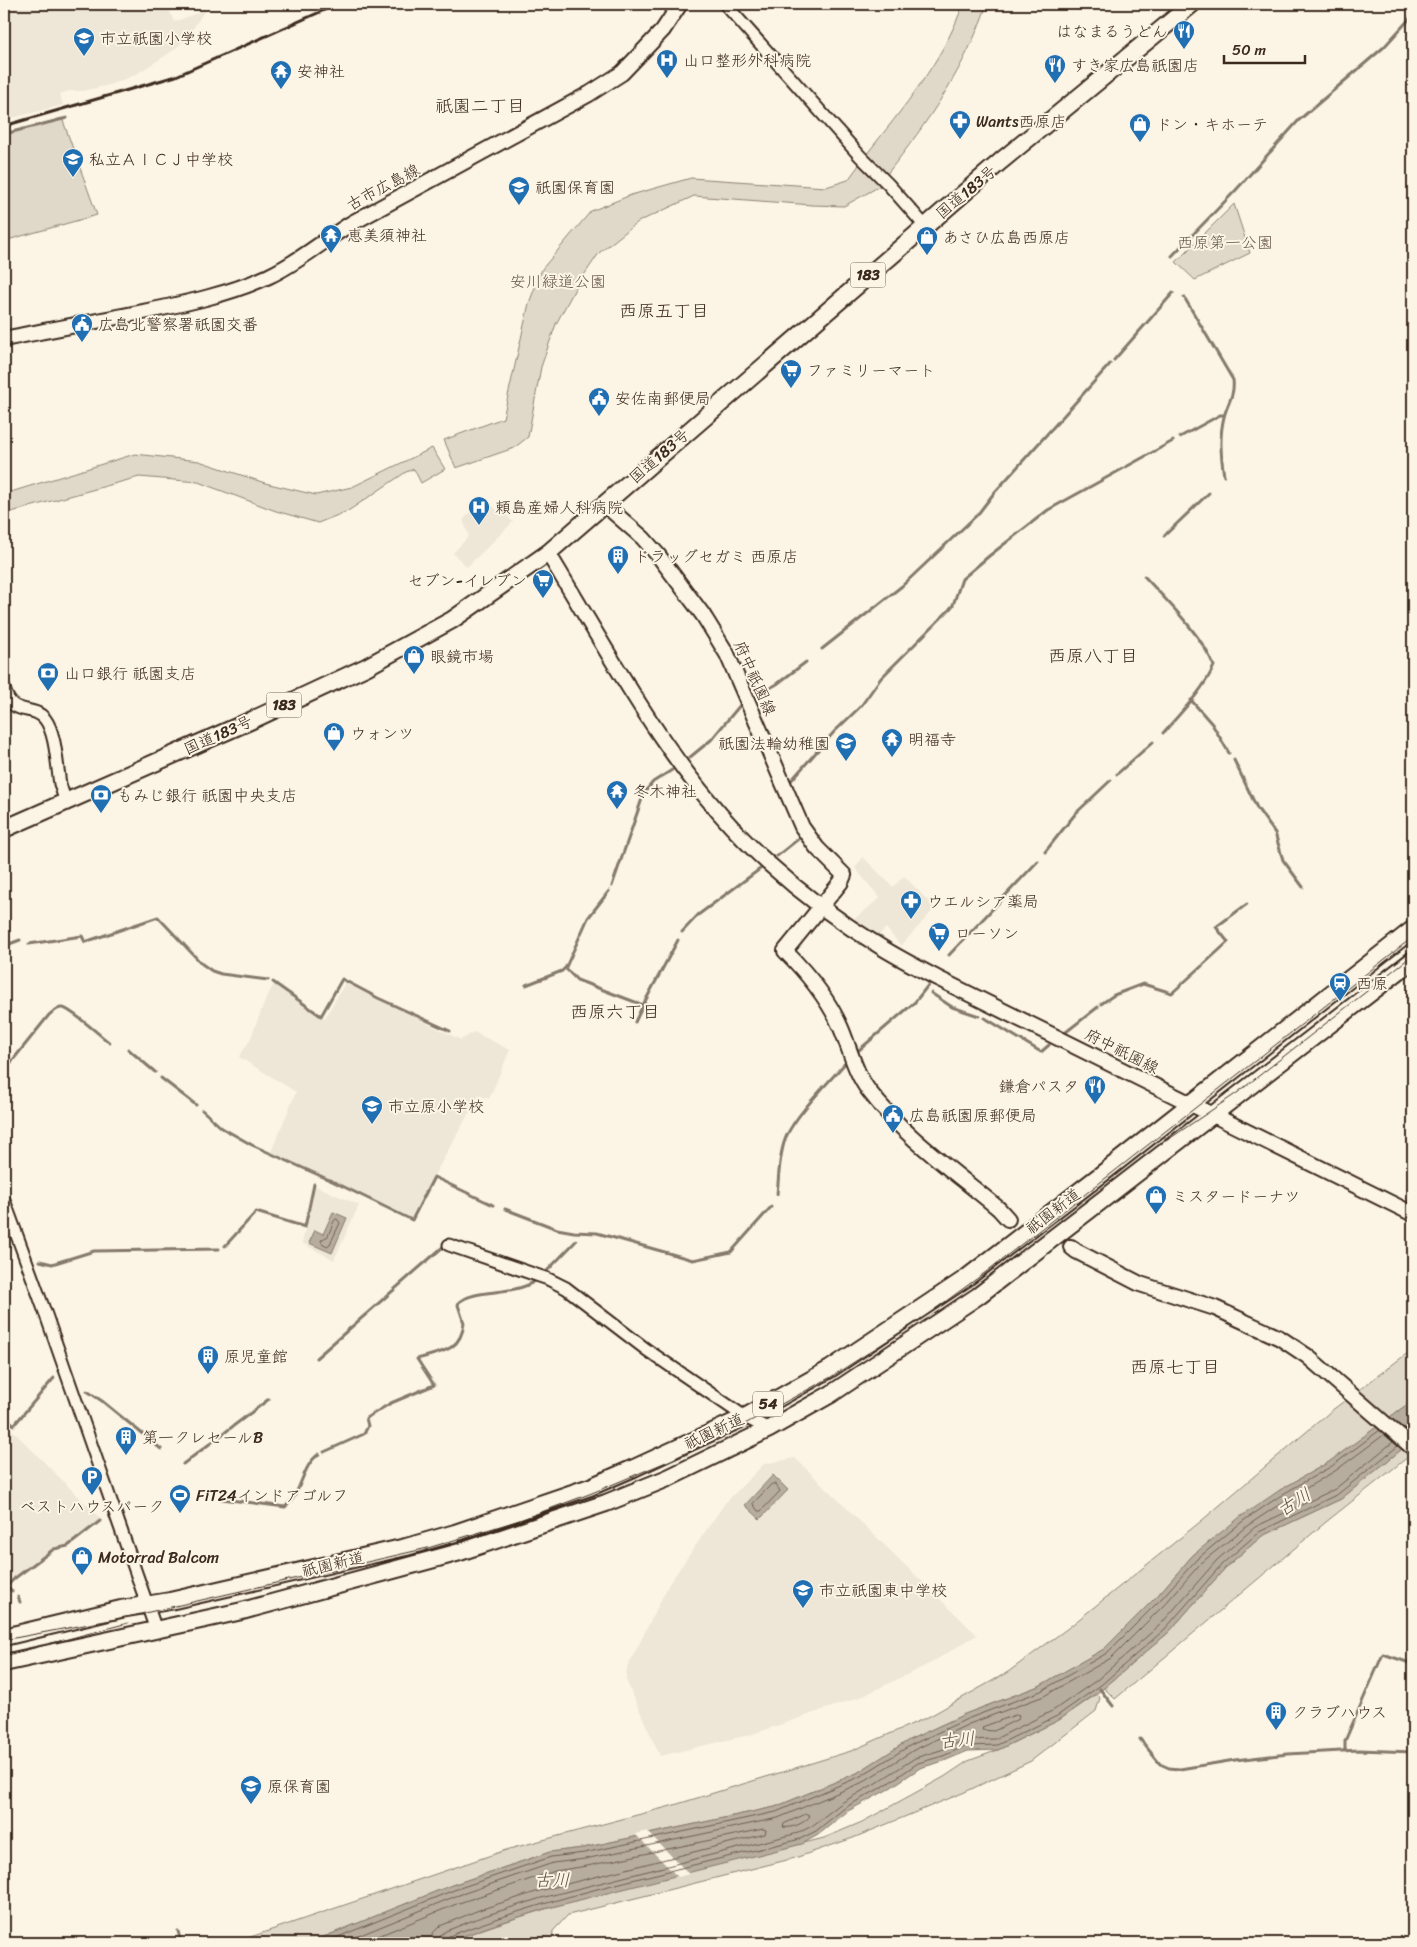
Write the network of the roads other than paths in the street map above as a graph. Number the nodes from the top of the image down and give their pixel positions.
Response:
1 (680, 4) edge
2 (724, 4) edge
3 (1192, 4) edge
4 (925, 226) junction
5 (4, 339) edge
6 (604, 504) junction
7 (548, 553) junction
8 (4, 688) edge
9 (67, 803) junction
10 (4, 829) edge
11 (821, 907) junction
12 (1413, 929) edge
13 (1413, 960) edge
14 (1190, 1105) junction
15 (1212, 1114) junction
16 (4, 1200) edge
17 (1413, 1214) edge
18 (1008, 1219) dead end
19 (449, 1245) dead end
20 (1071, 1247) dead end
21 (745, 1417) junction
22 (769, 1429) junction
23 (1413, 1448) edge
24 (147, 1605) junction
25 (156, 1630) junction
26 (4, 1637) edge
27 (4, 1663) edge

1 - 5 main road, 古市広島線
2 - 4 street
3 - 4 highway, 国道183号 / 183
4 - 6 highway, 国道183号 / 183
6 - 7 highway, 国道183号 / 183
6 - 11 main road, 府中祇園線
7 - 9 highway, 国道183号 / 183
7 - 11 main road, 府中祇園線
8 - 9 street
9 - 10 highway, 国道183号 / 183
11 - 14 main road, 府中祇園線
11 - 18 main road, 府中祇園線
12 - 14 highway, 祇園新道 / 54
13 - 15 highway, 祇園新道 / 54
14 - 15 main road, 府中祇園線
14 - 21 highway, 祇園新道 / 54
15 - 17 main road, 府中祇園線
15 - 22 highway, 祇園新道 / 54
16 - 24 street
19 - 21 street
20 - 23 main road
21 - 22 street
21 - 24 highway, 祇園新道 / 54
22 - 25 highway, 祇園新道 / 54
24 - 25 street
24 - 26 highway, 祇園新道 / 54
25 - 27 highway, 祇園新道 / 54

